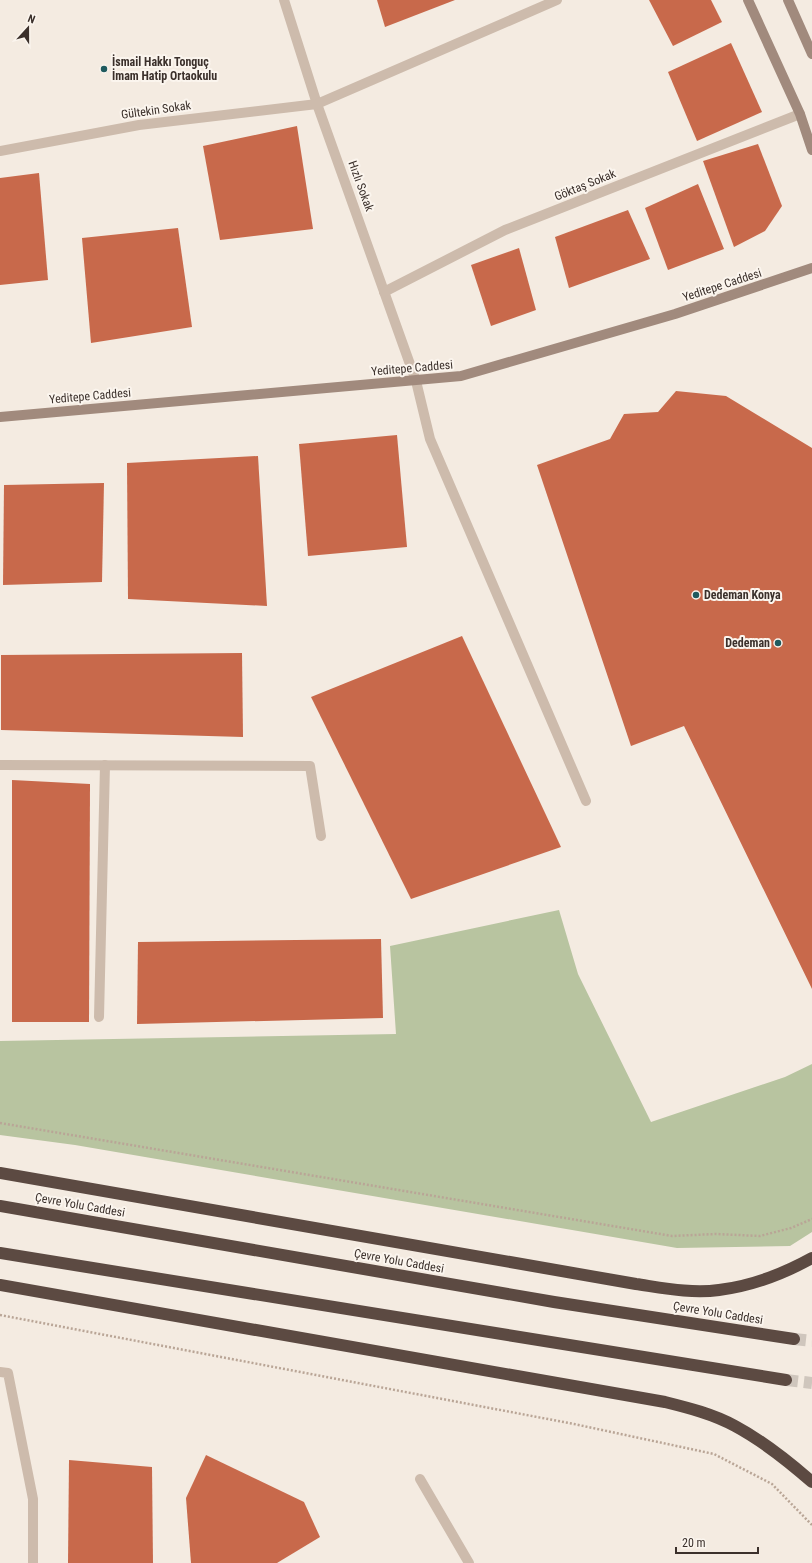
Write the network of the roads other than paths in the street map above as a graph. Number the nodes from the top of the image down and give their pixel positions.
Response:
1 (284, 0) edge
2 (748, 0) edge
3 (788, 0) edge
4 (552, 1) edge
5 (812, 54) edge
6 (318, 104) junction
7 (800, 114) junction
8 (812, 150) edge
9 (0, 151) edge
10 (812, 268) edge
11 (384, 292) junction
12 (416, 381) junction
13 (0, 418) edge
14 (0, 765) edge
15 (105, 765) junction
16 (586, 801) dead end
17 (321, 836) dead end
18 (99, 1017) dead end
19 (0, 1173) edge
20 (0, 1206) edge
21 (0, 1253) edge
22 (812, 1258) edge
23 (0, 1285) edge
24 (794, 1339) tunnel mouth
25 (0, 1372) edge
26 (786, 1380) tunnel mouth
27 (420, 1479) dead end
28 (812, 1482) edge
29 (33, 1563) edge
30 (469, 1563) edge

1 - 6 street, Hızlı Sokak
2 - 7 street
3 - 5 street
4 - 6 street, Gültekin Sokak
6 - 9 street, Gültekin Sokak
6 - 11 street, Hızlı Sokak
7 - 8 street
7 - 11 street, Göktaş Sokak
10 - 12 street, Yeditepe Caddesi
11 - 12 street, Hızlı Sokak
12 - 13 street, Yeditepe Caddesi
12 - 16 street, Hızlı Sokak
14 - 15 street
15 - 17 street
15 - 18 street
19 - 22 highway
20 - 24 highway, Çevre Yolu Caddesi
21 - 26 highway
23 - 28 highway
25 - 29 street
27 - 30 street

